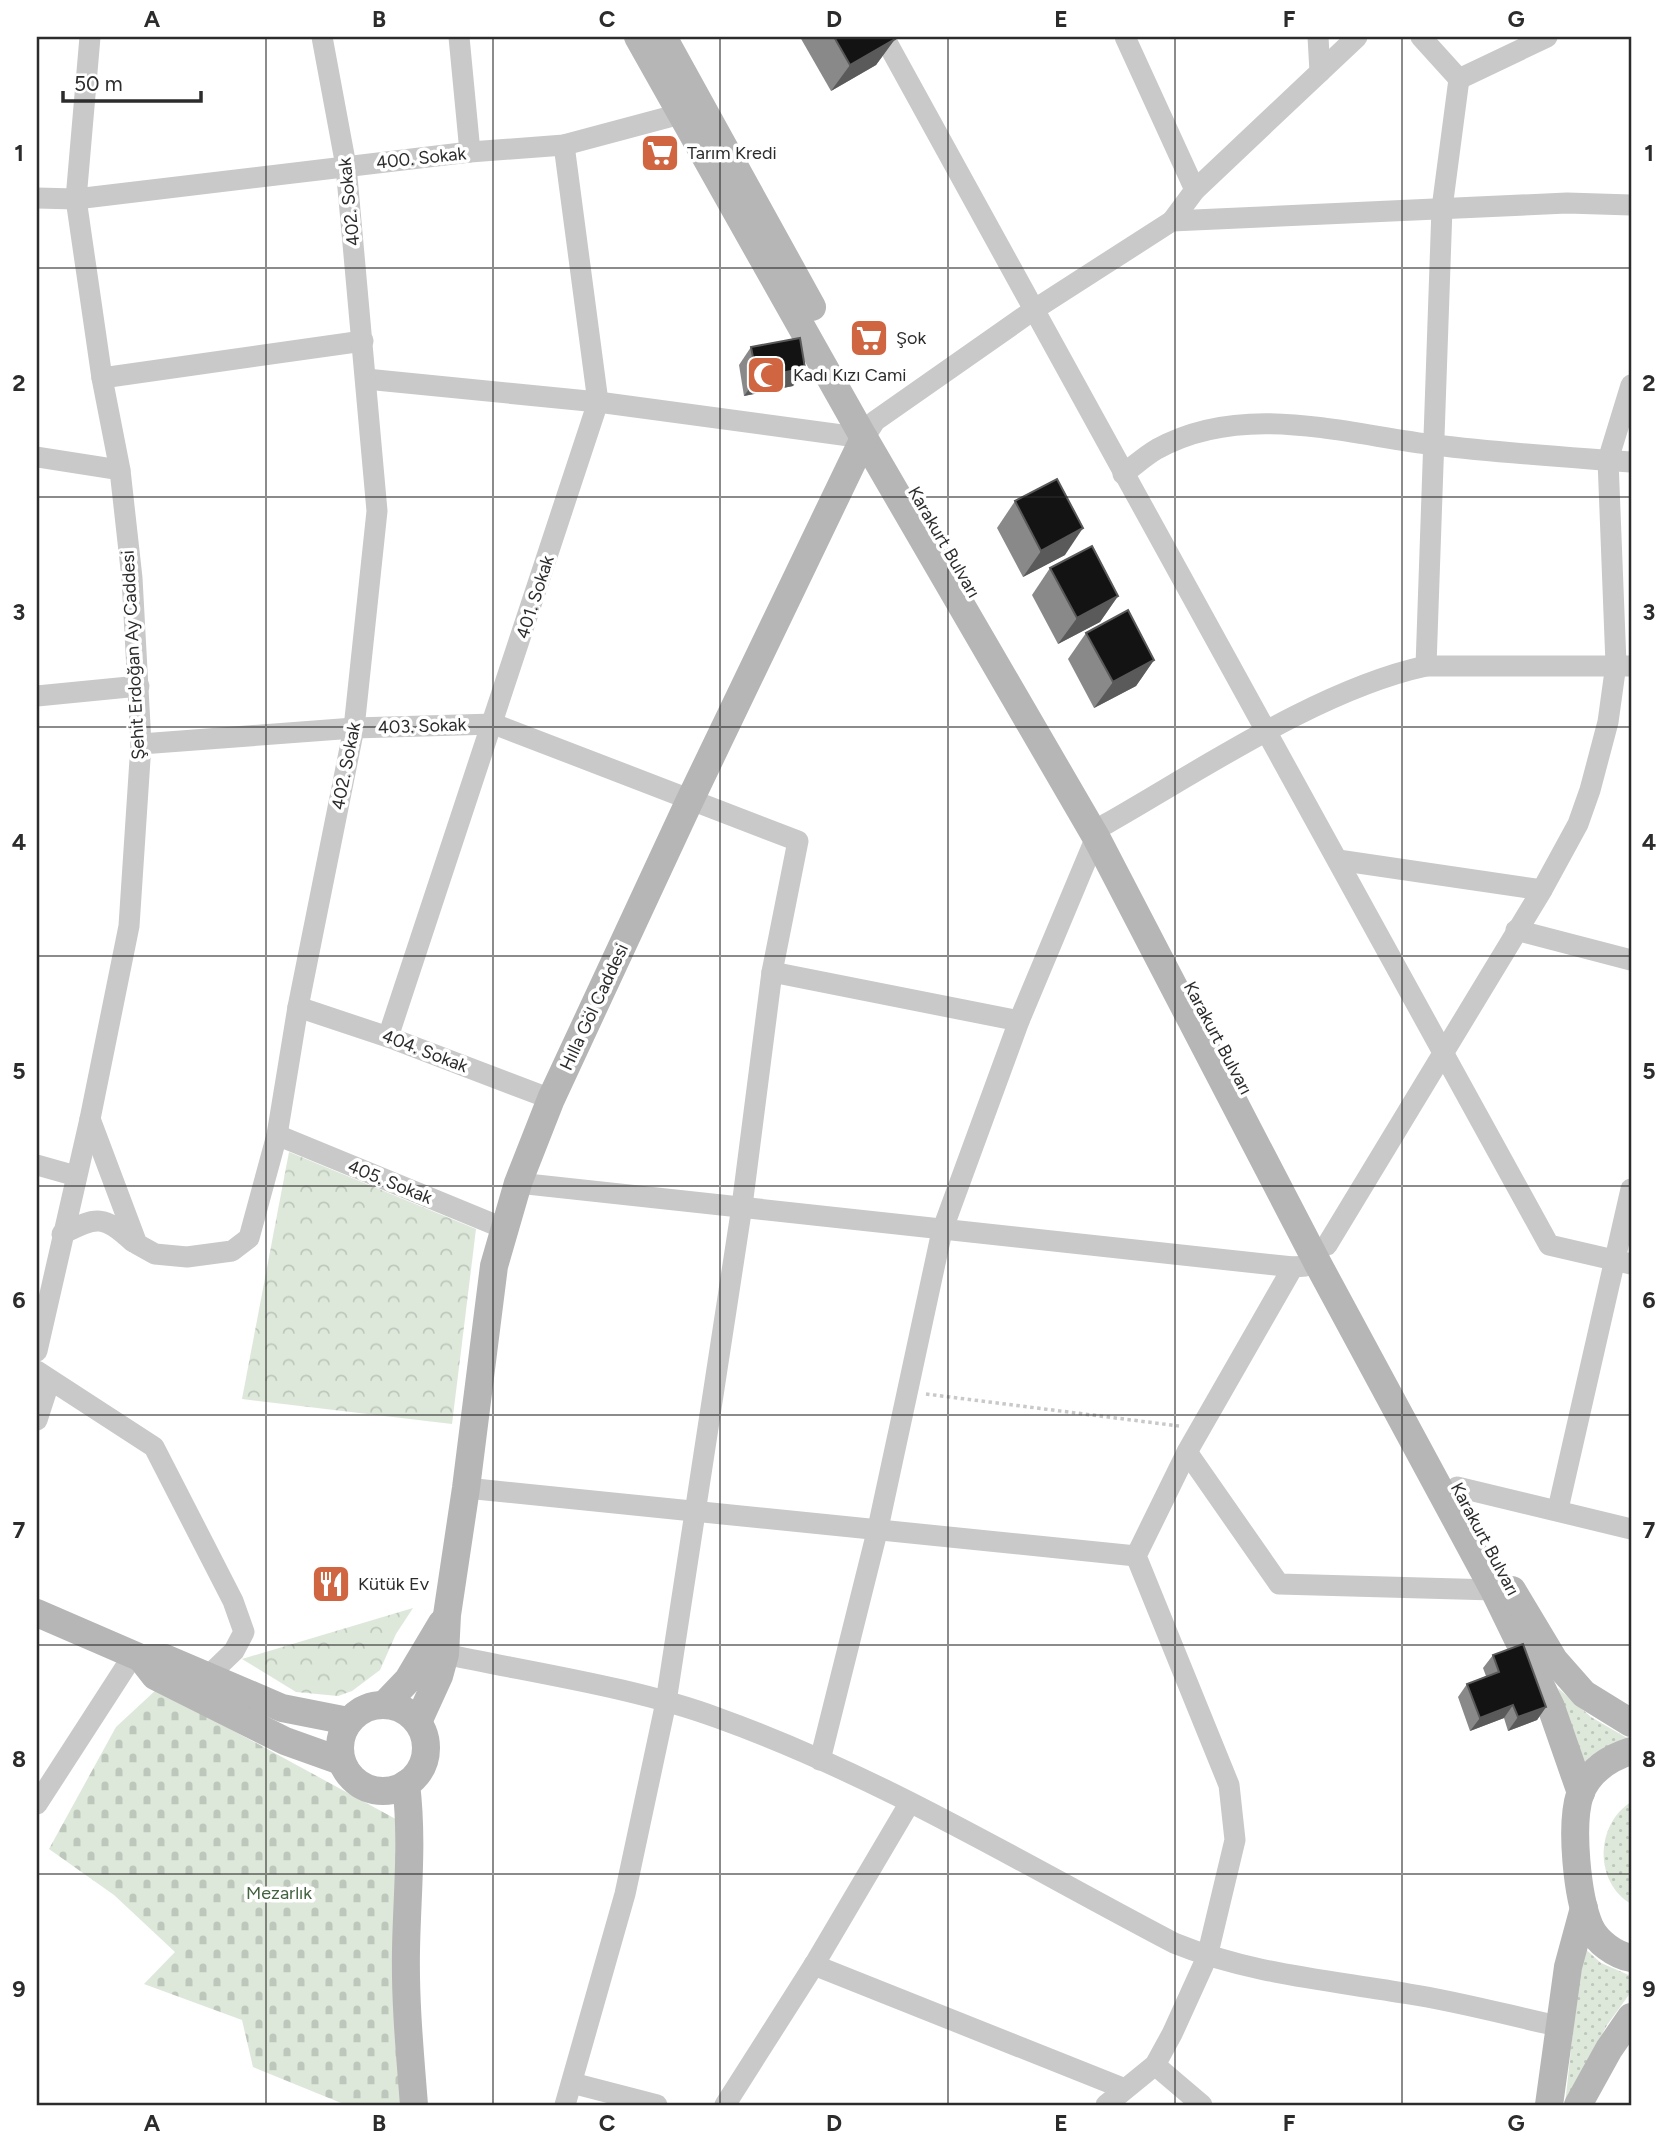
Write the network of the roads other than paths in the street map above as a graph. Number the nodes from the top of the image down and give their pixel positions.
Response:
1 (90, 37) edge
2 (322, 37) edge
3 (459, 37) edge
4 (638, 37) edge
5 (663, 37) edge
6 (884, 37) edge
7 (1125, 37) edge
8 (1318, 37) edge
9 (1357, 37) edge
10 (1422, 37) edge
11 (1547, 37) edge
12 (1320, 72) junction
13 (1459, 79) junction
14 (680, 114) junction
15 (564, 145) junction
16 (470, 152) junction
17 (346, 166) junction
18 (1195, 190) junction
19 (37, 198) edge
20 (76, 199) junction
21 (1631, 205) edge
22 (1442, 208) junction
23 (1172, 221) junction
24 (1032, 311) junction
25 (363, 341) junction
26 (102, 378) junction
27 (366, 379) junction
28 (1631, 385) edge
29 (598, 402) junction
30 (870, 429) junction
31 (1434, 445) junction
32 (37, 457) edge
33 (1608, 460) junction
34 (1631, 462) edge
35 (120, 470) junction
36 (1123, 474) junction
37 (1623, 665) edge
38 (1426, 666) junction
39 (139, 686) junction
40 (37, 696) edge
41 (494, 724) junction
42 (354, 728) junction
43 (1267, 732) junction
44 (141, 744) junction
45 (690, 800) junction
46 (1101, 831) junction
47 (1338, 860) junction
48 (1542, 890) junction
49 (1516, 930) junction
50 (1631, 960) edge
51 (772, 972) junction
52 (298, 1007) junction
53 (1019, 1021) junction
54 (387, 1037) junction
55 (1444, 1052) junction
56 (551, 1099) junction
57 (90, 1119) junction
58 (277, 1135) junction
59 (37, 1165) edge
60 (76, 1176) junction
61 (518, 1183) junction
62 (1631, 1189) edge
63 (742, 1206) junction
64 (503, 1228) junction
65 (942, 1231) junction
66 (62, 1234) junction
67 (137, 1244) junction
68 (1313, 1259) junction
69 (1622, 1262) edge
70 (37, 1351) edge
71 (43, 1375) edge
72 (37, 1420) edge
73 (1187, 1452) junction
74 (1457, 1487) junction
75 (466, 1488) junction
76 (1558, 1509) junction
77 (695, 1510) junction
78 (878, 1528) junction
79 (1631, 1529) edge
80 (1136, 1556) junction
81 (1494, 1590) junction
82 (37, 1613) edge
83 (447, 1615) junction
84 (445, 1654) junction
85 (137, 1656) junction
86 (208, 1676) junction
87 (666, 1702) junction
88 (385, 1704) junction
89 (348, 1721) junction
90 (418, 1722) junction
91 (1631, 1723) edge
92 (1631, 1751) edge
93 (820, 1760) junction
94 (341, 1761) junction
95 (406, 1784) junction
96 (1581, 1793) junction
97 (37, 1804) edge
98 (909, 1804) junction
99 (1584, 1908) junction
100 (1207, 1957) junction
101 (1631, 1958) edge
102 (814, 1965) junction
103 (1631, 2017) edge
104 (1562, 2027) junction
105 (1155, 2065) junction
106 (572, 2083) junction
107 (1125, 2089) junction
108 (414, 2105) edge
109 (565, 2105) edge
110 (657, 2105) edge
111 (725, 2105) edge
112 (1106, 2105) edge
113 (1202, 2105) edge
114 (1549, 2105) edge
115 (1578, 2105) edge

1 - 20 street, Şehit Erdoğan Ay Caddesi
2 - 17 street, 402. Sokak
3 - 16 street
4 - 14 main road
5 - 30 main road
6 - 24 street
7 - 18 street
8 - 12 street
9 - 12 street
10 - 13 street
11 - 13 street
12 - 18 street
13 - 22 street
14 - 15 street, 400. Sokak
14 - 30 main road
15 - 16 street, 400. Sokak
15 - 29 street, 401. Sokak
16 - 17 street, 400. Sokak
17 - 20 street, 400. Sokak
17 - 25 street, 402. Sokak
18 - 23 street
19 - 20 street, 400. Sokak
20 - 26 street, Şehit Erdoğan Ay Caddesi
21 - 22 street
22 - 23 street
22 - 31 street
23 - 24 street
24 - 30 street
24 - 36 street
25 - 26 street
25 - 27 street, 402. Sokak
26 - 35 street, Şehit Erdoğan Ay Caddesi
27 - 29 street
27 - 42 street, 402. Sokak
28 - 33 street
29 - 30 street
29 - 41 street, 401. Sokak
30 - 45 main road, Hılla Göl Caddesi
30 - 46 main road, Karakurt Bulvarı
31 - 33 street
31 - 36 street
31 - 38 street
32 - 35 street
33 - 34 street
33 - 37 street
35 - 39 street, Şehit Erdoğan Ay Caddesi
36 - 43 street
37 - 38 street
37 - 48 street
38 - 43 street
39 - 40 street
39 - 44 street, Şehit Erdoğan Ay Caddesi
41 - 42 street, 403. Sokak
41 - 45 street, 403. Sokak
41 - 54 street, 401. Sokak
42 - 44 street, 403. Sokak
42 - 52 street, 402. Sokak
43 - 46 street
43 - 47 street
44 - 57 street, Şehit Erdoğan Ay Caddesi
45 - 51 street, 403. Sokak
45 - 56 main road, Hılla Göl Caddesi
46 - 53 street
46 - 68 main road, Karakurt Bulvarı
47 - 48 street
47 - 55 street
48 - 49 street
49 - 50 street
49 - 55 street
51 - 53 street
51 - 63 street
52 - 54 street, 404. Sokak
52 - 58 street, 402. Sokak
53 - 65 street
54 - 56 street, 404. Sokak
55 - 68 street
55 - 69 street
56 - 61 main road, Hılla Göl Caddesi
57 - 60 street, Şehit Erdoğan Ay Caddesi
57 - 67 street
58 - 64 street, 405. Sokak
58 - 67 street, 402. Sokak
59 - 60 street
60 - 66 street, Şehit Erdoğan Ay Caddesi
61 - 63 street
61 - 64 main road, Hılla Göl Caddesi
62 - 69 street
63 - 65 street
63 - 77 street
64 - 75 main road, Hılla Göl Caddesi
65 - 68 street
65 - 78 street
66 - 67 street
66 - 70 street, Şehit Erdoğan Ay Caddesi
68 - 73 street
68 - 74 main road, Karakurt Bulvarı
68 - 81 main road, Karakurt Bulvarı
69 - 76 street
71 - 72 street
71 - 86 street
73 - 80 street
73 - 81 street
74 - 76 street
74 - 91 main road, Karakurt Bulvarı
75 - 77 street
75 - 83 main road, Hılla Göl Caddesi
76 - 79 street
77 - 78 street
77 - 87 street
78 - 80 street
78 - 93 street
80 - 100 street
81 - 96 main road, Karakurt Bulvarı
82 - 85 main road
83 - 84 main road, Hılla Göl Caddesi
83 - 88 main road
84 - 87 street
84 - 90 main road, Hılla Göl Caddesi
85 - 86 main road
85 - 94 main road
85 - 97 street
86 - 89 main road
87 - 93 street
87 - 106 street
88 - 89 main road
88 - 90 main road
89 - 94 main road
90 - 95 main road
92 - 96 main road
93 - 98 street
94 - 95 main road
95 - 108 main road
96 - 99 main road
98 - 100 street
98 - 102 street
99 - 101 main road
99 - 104 main road
100 - 104 street
100 - 105 street
102 - 107 street
102 - 111 street
103 - 115 main road
104 - 114 main road
105 - 107 street
105 - 113 street
106 - 109 street
106 - 110 street
107 - 112 street

